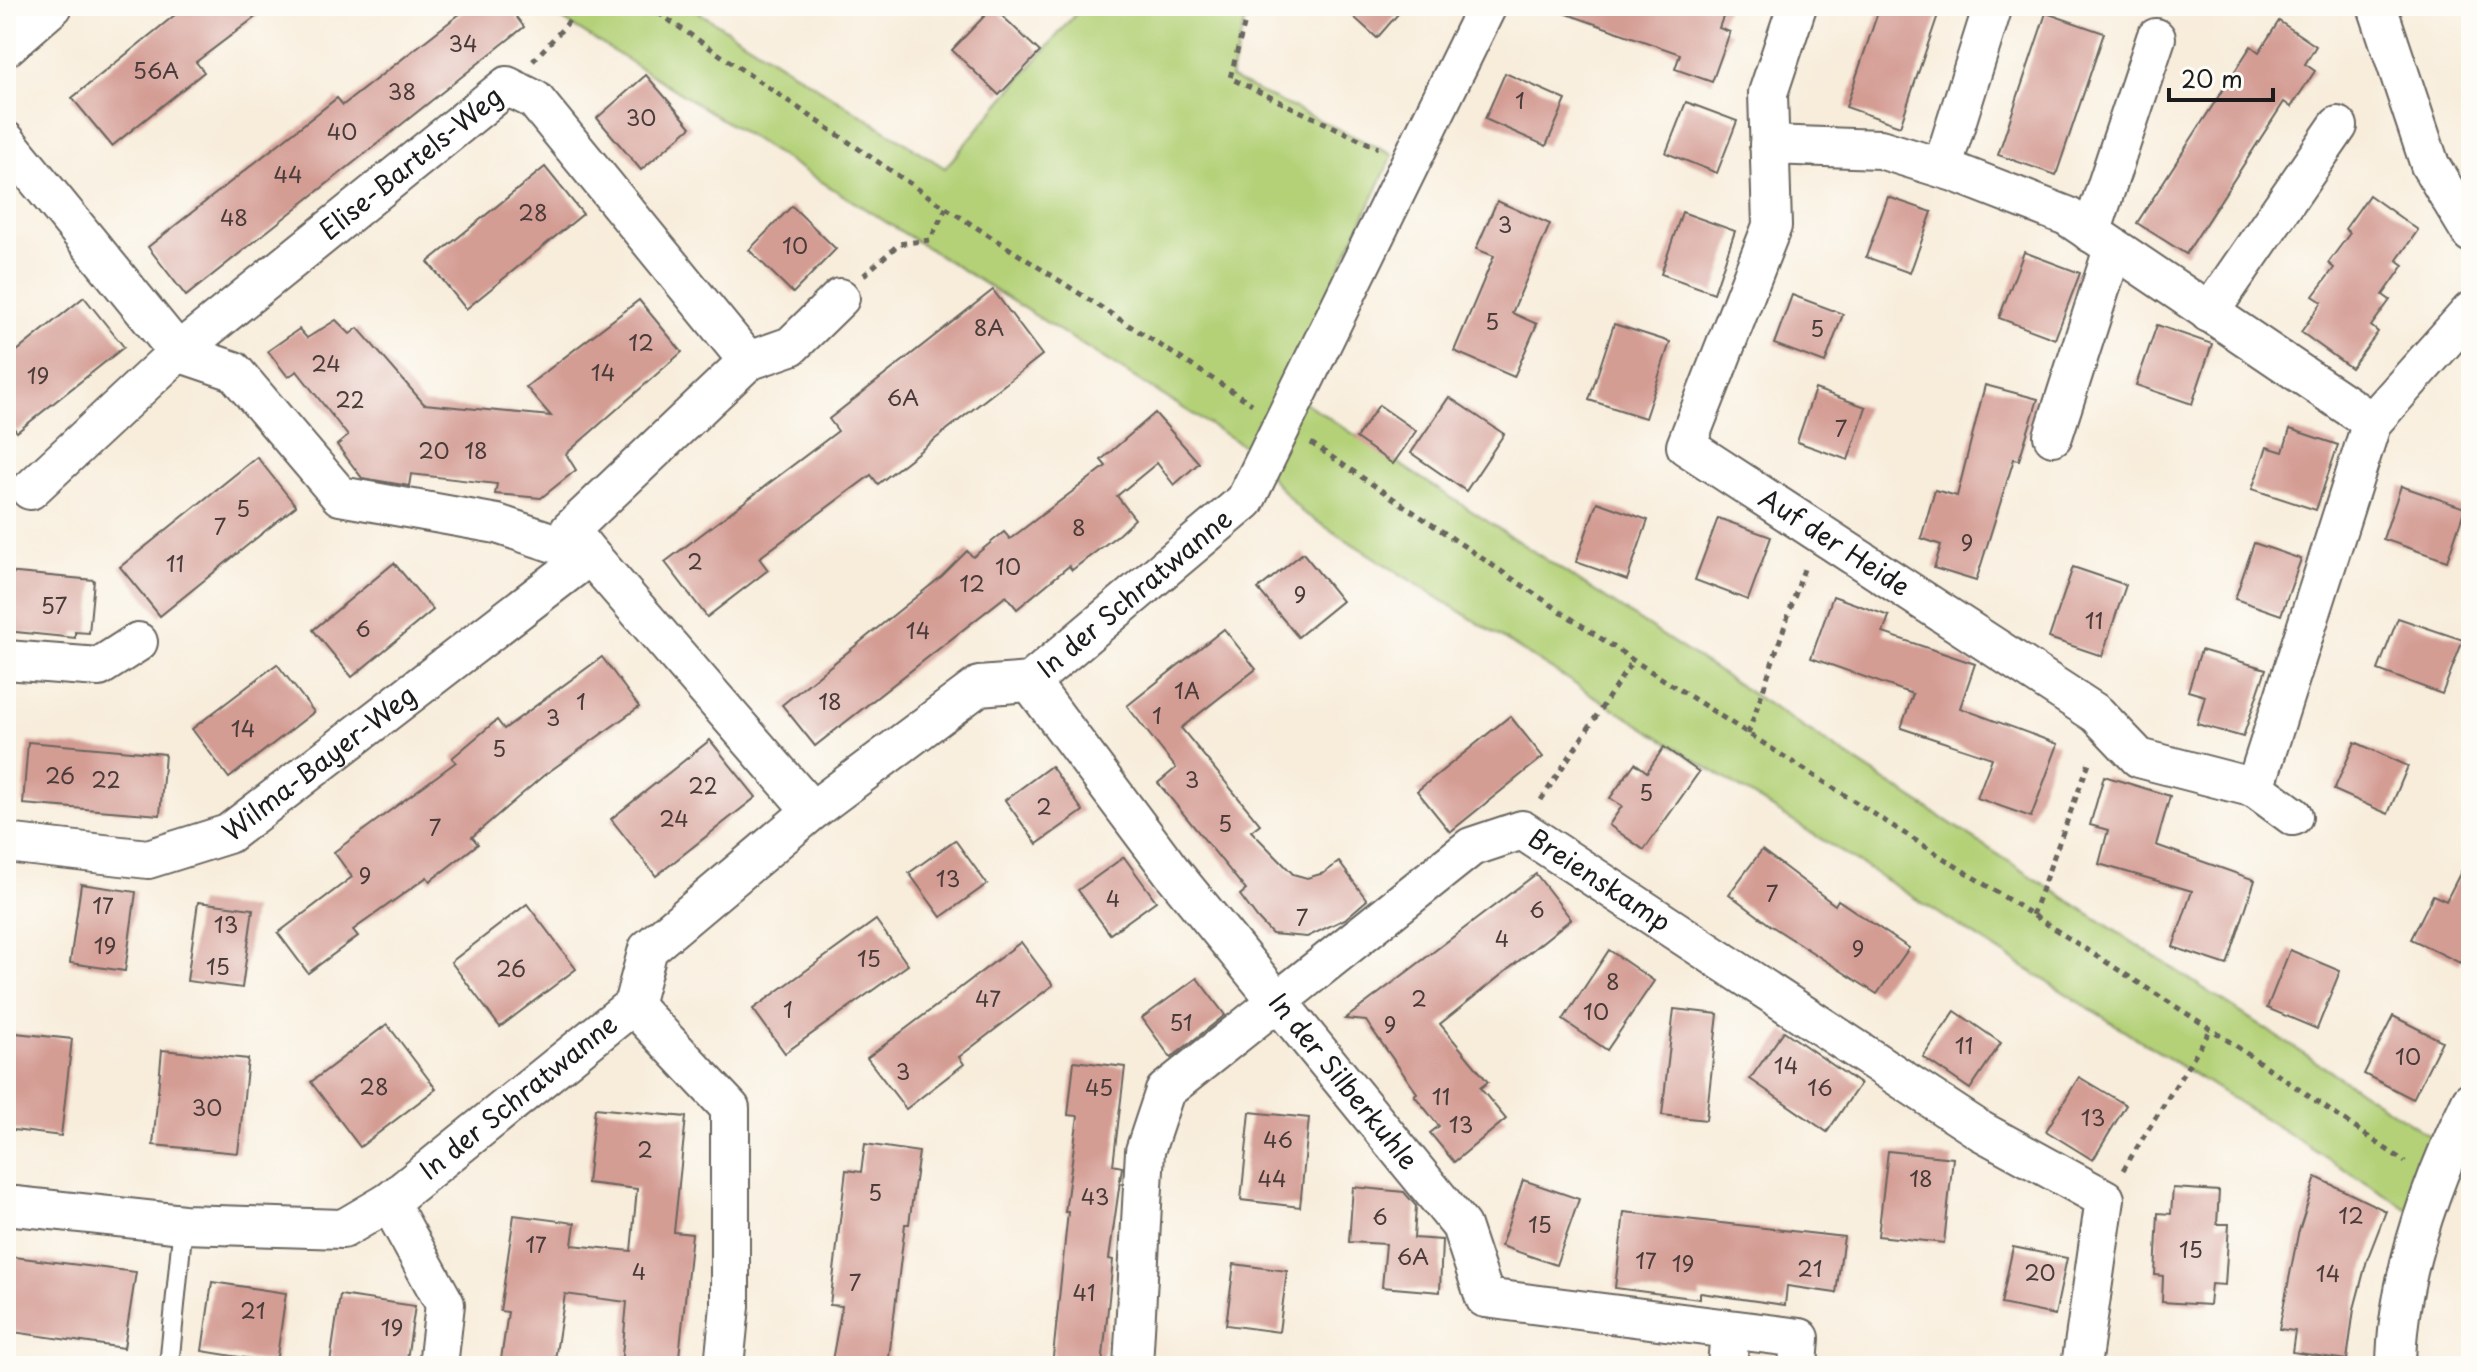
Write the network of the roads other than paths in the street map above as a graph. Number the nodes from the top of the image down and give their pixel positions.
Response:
1 (53, 6) edge
2 (1487, 6) edge
3 (1797, 6) edge
4 (1993, 6) edge
5 (2377, 6) edge
6 (2156, 38) dead end
7 (6, 47) edge
8 (2338, 126) dead end
9 (6, 141) edge
10 (1769, 145) junction
11 (1942, 168) junction
12 (2471, 233) edge
13 (2102, 241) junction
14 (840, 298) road end
15 (2471, 311) edge
16 (2209, 313) junction
17 (178, 352) junction
18 (748, 361) junction
19 (2372, 422) junction
20 (2053, 436) dead end
21 (30, 490) dead end
22 (590, 555) junction
23 (138, 642) dead end
24 (6, 660) edge
25 (1030, 682) junction
26 (2255, 788) junction
27 (812, 811) junction
28 (2293, 816) dead end
29 (6, 843) edge
30 (1279, 1001) junction
31 (633, 1005) junction
32 (2471, 1101) edge
33 (389, 1202) junction
34 (6, 1205) edge
35 (183, 1224) junction
36 (1729, 1348) edge
37 (169, 1366) edge
38 (438, 1366) edge
39 (724, 1366) edge
40 (1133, 1366) edge
41 (1798, 1366) edge
42 (2081, 1366) edge
43 (2396, 1366) edge

1 - 7 street
2 - 25 street, In der Schratwanne
3 - 10 street, Auf der Heide
4 - 11 street
5 - 12 street
6 - 13 street
8 - 16 street
9 - 17 street
10 - 11 street
10 - 26 street, Auf der Heide
11 - 13 street
13 - 16 street
13 - 20 street
14 - 18 street
15 - 19 street
16 - 19 street
17 - 18 street, Elise-Bartels-Weg
17 - 21 street, Elise-Bartels-Weg
17 - 22 street
18 - 22 street
19 - 26 street
22 - 27 street
22 - 29 street, Wilma-Bayer-Weg
23 - 24 street
25 - 27 street, In der Schratwanne
25 - 30 street, In der Silberkuhle
26 - 28 street, Auf der Heide
27 - 31 street, In der Schratwanne
30 - 36 street, In der Silberkuhle
30 - 40 street, Breienskamp
30 - 42 street, Breienskamp
31 - 33 street, In der Schratwanne
31 - 39 street
32 - 43 street
33 - 35 street, In der Schratwanne
33 - 38 street
34 - 35 street, In der Schratwanne
35 - 37 lane
36 - 41 street, In der Silberkuhle

